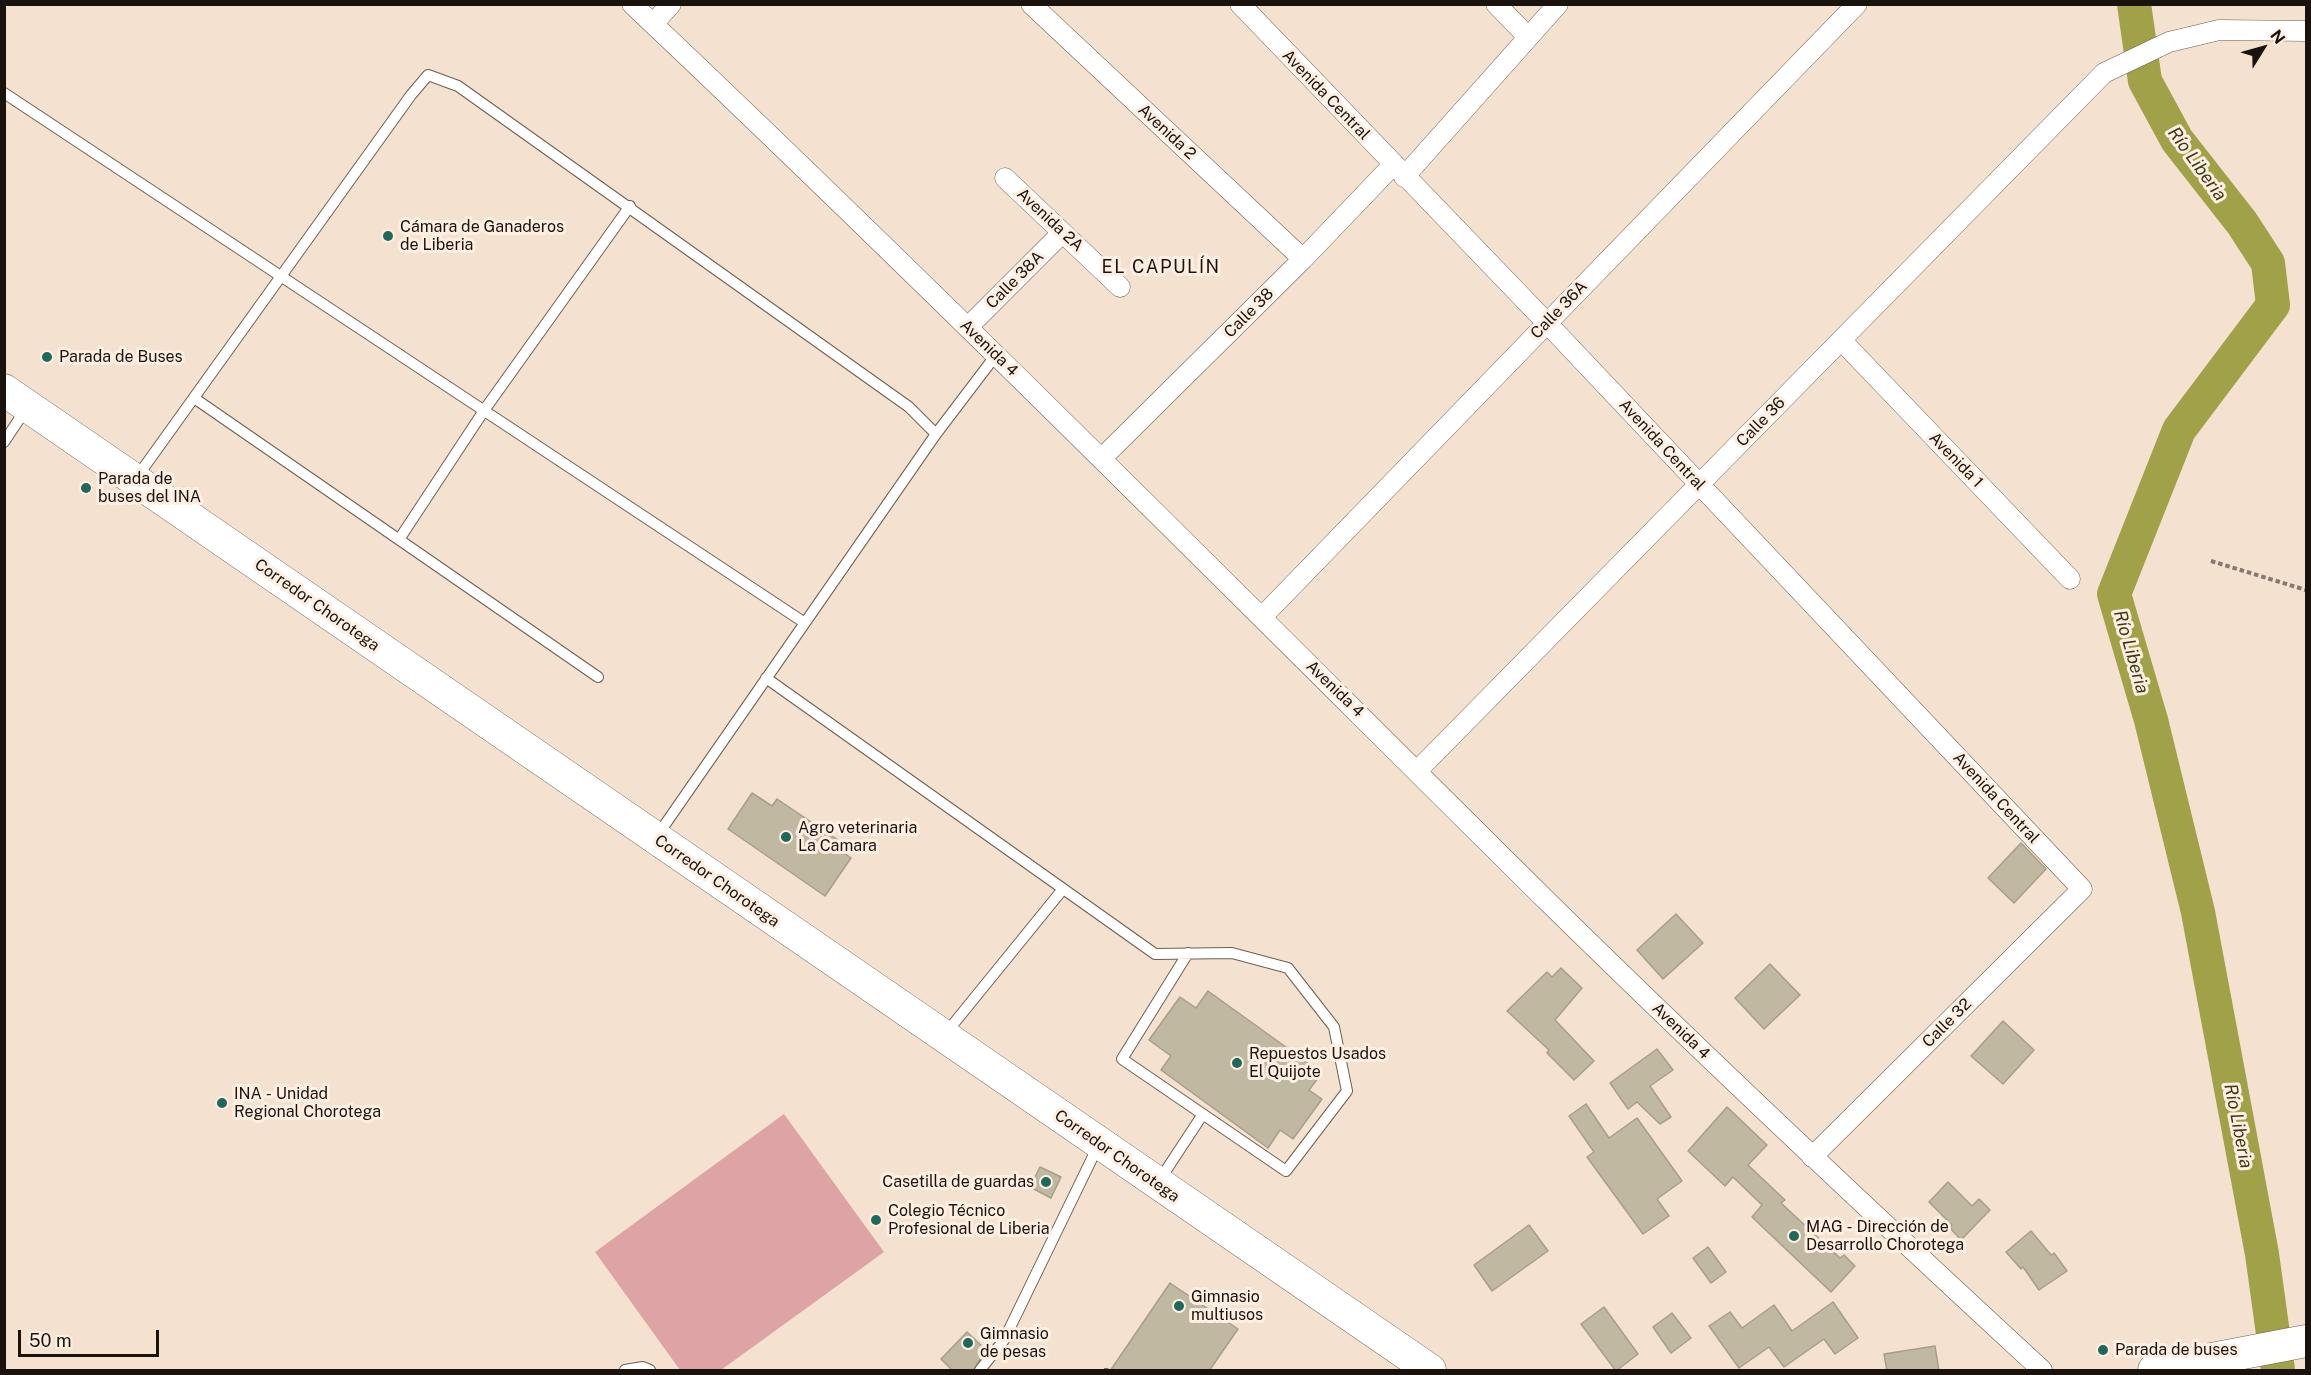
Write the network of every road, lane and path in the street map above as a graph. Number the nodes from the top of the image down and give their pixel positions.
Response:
1 (632, 4) edge
2 (671, 4) edge
3 (1031, 4) edge
4 (1240, 4) edge
5 (1496, 4) edge
6 (1558, 4) edge
7 (1857, 4) edge
8 (653, 24) junction
9 (2307, 31) edge
10 (1528, 37) junction
11 (4, 93) edge
12 (1398, 171) junction
13 (1005, 178) dead end
14 (630, 206) junction
15 (1062, 233) junction
16 (1303, 259) junction
17 (280, 276) junction
18 (1120, 288) dead end
19 (1546, 322) junction
20 (968, 327) junction
21 (1841, 340) junction
22 (996, 355) junction
23 (16, 398) edge
24 (194, 398) junction
25 (485, 409) junction
26 (936, 434) junction
27 (4, 441) edge
28 (1102, 458) junction
29 (135, 480) junction
30 (1700, 485) junction
31 (400, 538) junction
32 (2211, 561) dead end
33 (2070, 579) dead end
34 (2307, 590) edge
35 (1262, 617) junction
36 (805, 623) junction
37 (597, 677) dead end
38 (766, 678) junction
39 (1418, 770) junction
40 (655, 838) junction
41 (1063, 889) junction
42 (2082, 889) joint
43 (1188, 953) junction
44 (943, 1037) junction
45 (1203, 1114) junction
46 (1099, 1144) junction
47 (1812, 1157) junction
48 (1157, 1184) junction
49 (2307, 1341) edge
50 (1110, 1370) edge
51 (626, 1371) edge
52 (650, 1371) edge
53 (980, 1371) edge
54 (1104, 1371) edge
55 (1430, 1371) edge
56 (2042, 1371) edge
57 (2154, 1371) edge

1 - 8 street, Avenida 4
2 - 8 street
3 - 16 street, Avenida 2
4 - 12 street, Avenida Central
5 - 10 street
6 - 10 street, Calle 38
7 - 19 street, Calle 36A
8 - 20 street, Avenida 4
9 - 21 street, Calle 36
10 - 12 street, Calle 38
11 - 17 lane
12 - 16 street, Calle 38
12 - 19 street, Avenida Central
13 - 15 street, Avenida 2A
14 - 17 lane
14 - 25 lane
14 - 26 lane
15 - 18 street, Avenida 2A
15 - 20 street, Calle 38A
16 - 28 street, Calle 38
17 - 24 lane
17 - 25 lane
19 - 30 street, Avenida Central
19 - 35 street, Calle 36A
20 - 22 street, Avenida 4
21 - 30 street, Calle 36
21 - 33 street, Avenida 1
22 - 26 lane
22 - 28 street, Avenida 4
23 - 27 lane
23 - 29 main road, Corredor Chorotega
24 - 29 lane
24 - 31 lane
25 - 31 lane
25 - 36 lane
26 - 36 lane
28 - 35 street, Avenida 4
29 - 40 main road, Corredor Chorotega
30 - 39 street, Calle 36
30 - 42 street, Avenida Central
31 - 37 lane
32 - 34 path
35 - 39 street, Avenida 4
36 - 38 lane
38 - 40 lane
38 - 41 lane
39 - 47 street, Avenida 4
40 - 44 main road, Corredor Chorotega
41 - 43 lane
41 - 44 lane
42 - 47 street, Calle 32
43 - 45 lane
43 - 45 lane
44 - 46 main road, Corredor Chorotega
45 - 48 lane
46 - 48 main road, Corredor Chorotega
46 - 53 lane
47 - 56 street, Avenida 4
48 - 55 main road, Corredor Chorotega
49 - 57 main road
50 - 54 path
51 - 52 lane

